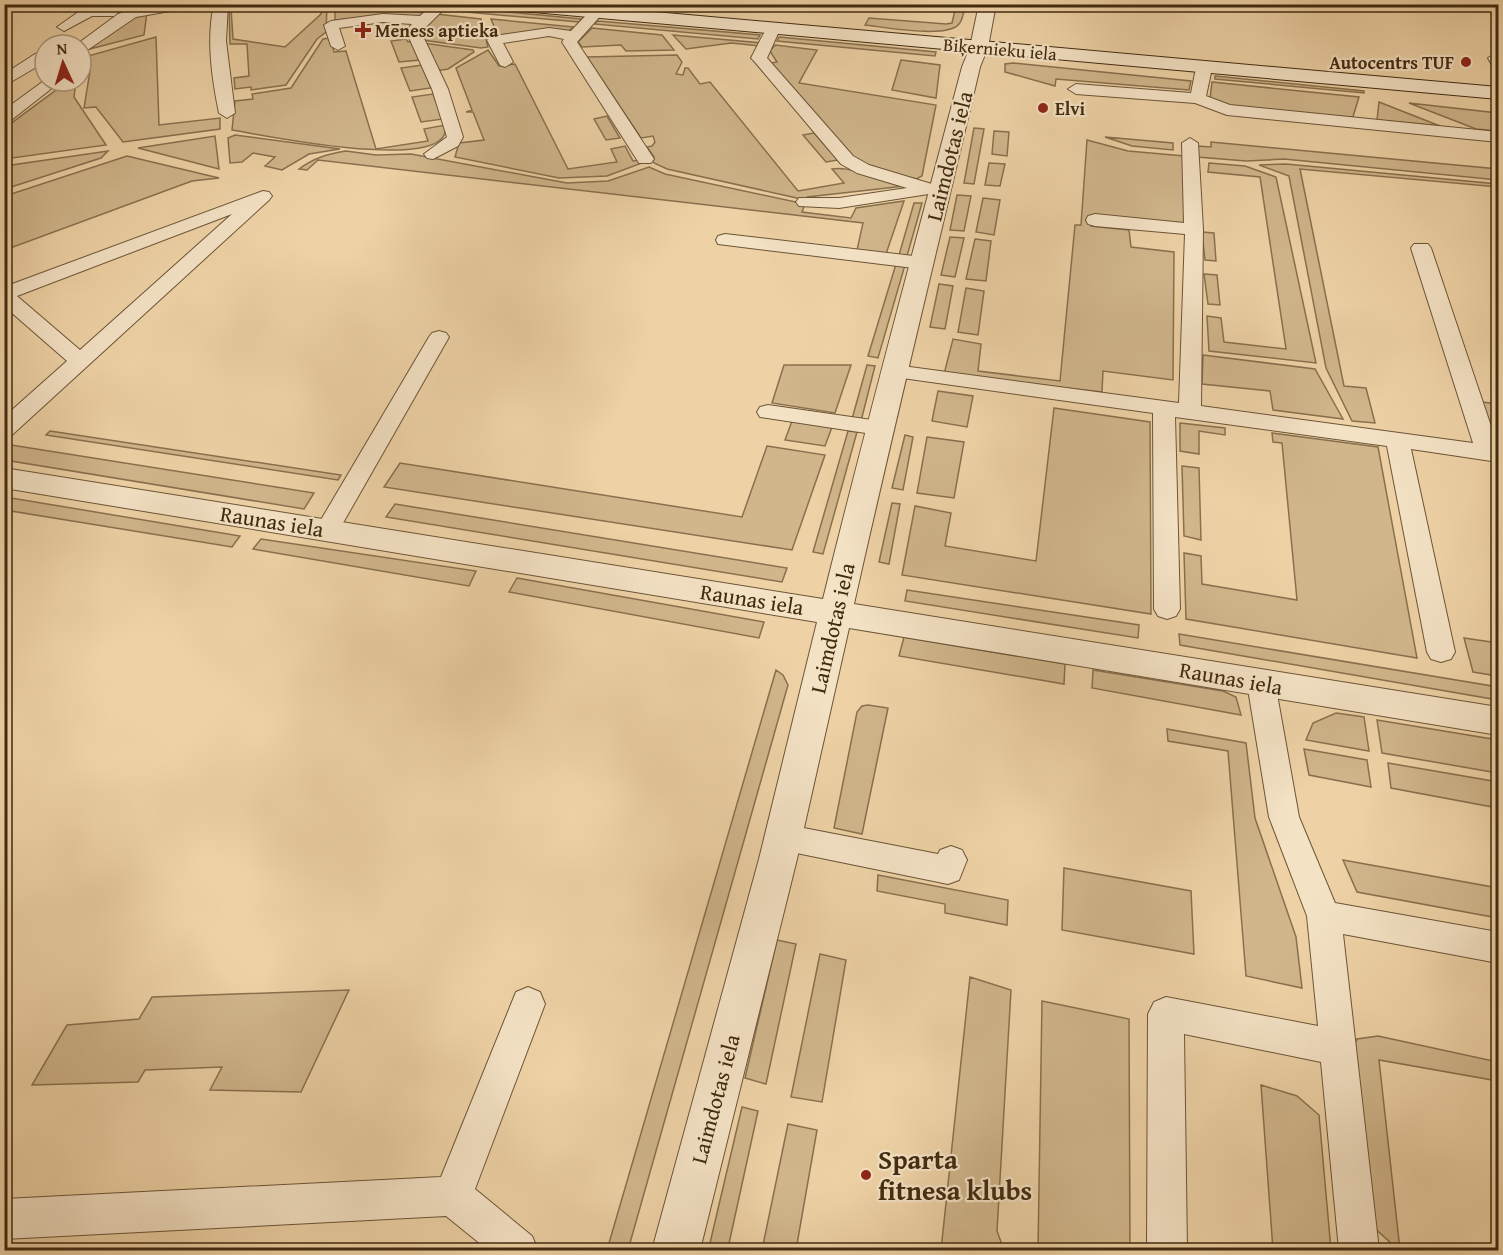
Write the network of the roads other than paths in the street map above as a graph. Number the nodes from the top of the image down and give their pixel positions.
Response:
1 (121, 4) edge
2 (187, 4) edge
3 (221, 4) edge
4 (442, 4) edge
5 (501, 4) edge
6 (988, 4) edge
7 (596, 13) junction
8 (424, 21) junction
9 (64, 27) dead end
10 (774, 29) junction
11 (575, 36) junction
12 (93, 39) edge
13 (338, 46) dead end
14 (979, 47) junction
15 (1498, 58) edge
16 (33, 62) edge
17 (506, 62) dead end
18 (1498, 64) edge
19 (1204, 68) junction
20 (4, 81) edge
21 (1076, 89) dead end
22 (37, 93) edge
23 (1498, 93) edge
24 (1193, 98) junction
25 (227, 113) dead end
26 (1188, 115) dead end
27 (4, 118) edge
28 (1498, 136) edge
29 (1190, 143) dead end
30 (433, 154) dead end
31 (645, 159) dead end
32 (935, 190) junction
33 (805, 202) dead end
34 (1095, 220) dead end
35 (1194, 229) junction
36 (725, 240) dead end
37 (1421, 248) dead end
38 (922, 263) junction
39 (4, 295) edge
40 (439, 337) dead end
41 (81, 362) junction
42 (895, 371) junction
43 (1164, 409) junction
44 (768, 412) dead end
45 (1190, 413) junction
46 (879, 428) junction
47 (4, 430) edge
48 (1397, 440) junction
49 (1493, 453) edge
50 (4, 478) edge
51 (327, 530) junction
52 (1167, 609) dead end
53 (835, 613) junction
54 (1441, 652) dead end
55 (1261, 684) junction
56 (1498, 721) edge
57 (783, 837) junction
58 (951, 860) dead end
59 (1324, 916) junction
60 (1498, 947) edge
61 (528, 1004) dead end
62 (1339, 1048) junction
63 (453, 1196) junction
64 (4, 1219) edge
65 (518, 1251) edge
66 (676, 1251) edge
67 (1167, 1251) edge
68 (1359, 1251) edge

1 - 9 lane
2 - 12 lane
3 - 25 lane
4 - 8 lane
5 - 7 street, Biķernieku iela
6 - 14 street, Laimdotas iela
7 - 10 street, Biķernieku iela
7 - 11 lane
8 - 13 lane
8 - 30 lane
10 - 14 street, Biķernieku iela
10 - 32 lane
11 - 17 lane
11 - 31 lane
14 - 19 street, Biķernieku iela
14 - 32 street, Laimdotas iela
15 - 18 lane
16 - 20 lane
19 - 23 street, Biķernieku iela
19 - 24 lane
21 - 24 lane
22 - 27 lane
24 - 26 lane
24 - 28 lane
29 - 35 lane
32 - 33 lane
32 - 38 street, Laimdotas iela
34 - 35 lane
35 - 45 lane
36 - 38 lane
37 - 49 lane
38 - 42 street, Laimdotas iela
39 - 41 lane
39 - 41 lane
40 - 51 lane
41 - 47 lane
42 - 43 lane
42 - 46 street, Laimdotas iela
43 - 45 lane
43 - 52 lane
44 - 46 lane
45 - 48 lane
46 - 53 street, Laimdotas iela
48 - 49 lane
48 - 54 lane
50 - 51 street, Raunas iela
51 - 53 street, Raunas iela
53 - 55 street, Raunas iela
53 - 57 street, Laimdotas iela
55 - 56 street, Raunas iela
55 - 59 lane
57 - 58 lane
57 - 66 street, Laimdotas iela
59 - 60 lane
59 - 62 lane
61 - 63 lane
62 - 67 lane
62 - 68 lane
63 - 64 lane
63 - 65 lane

